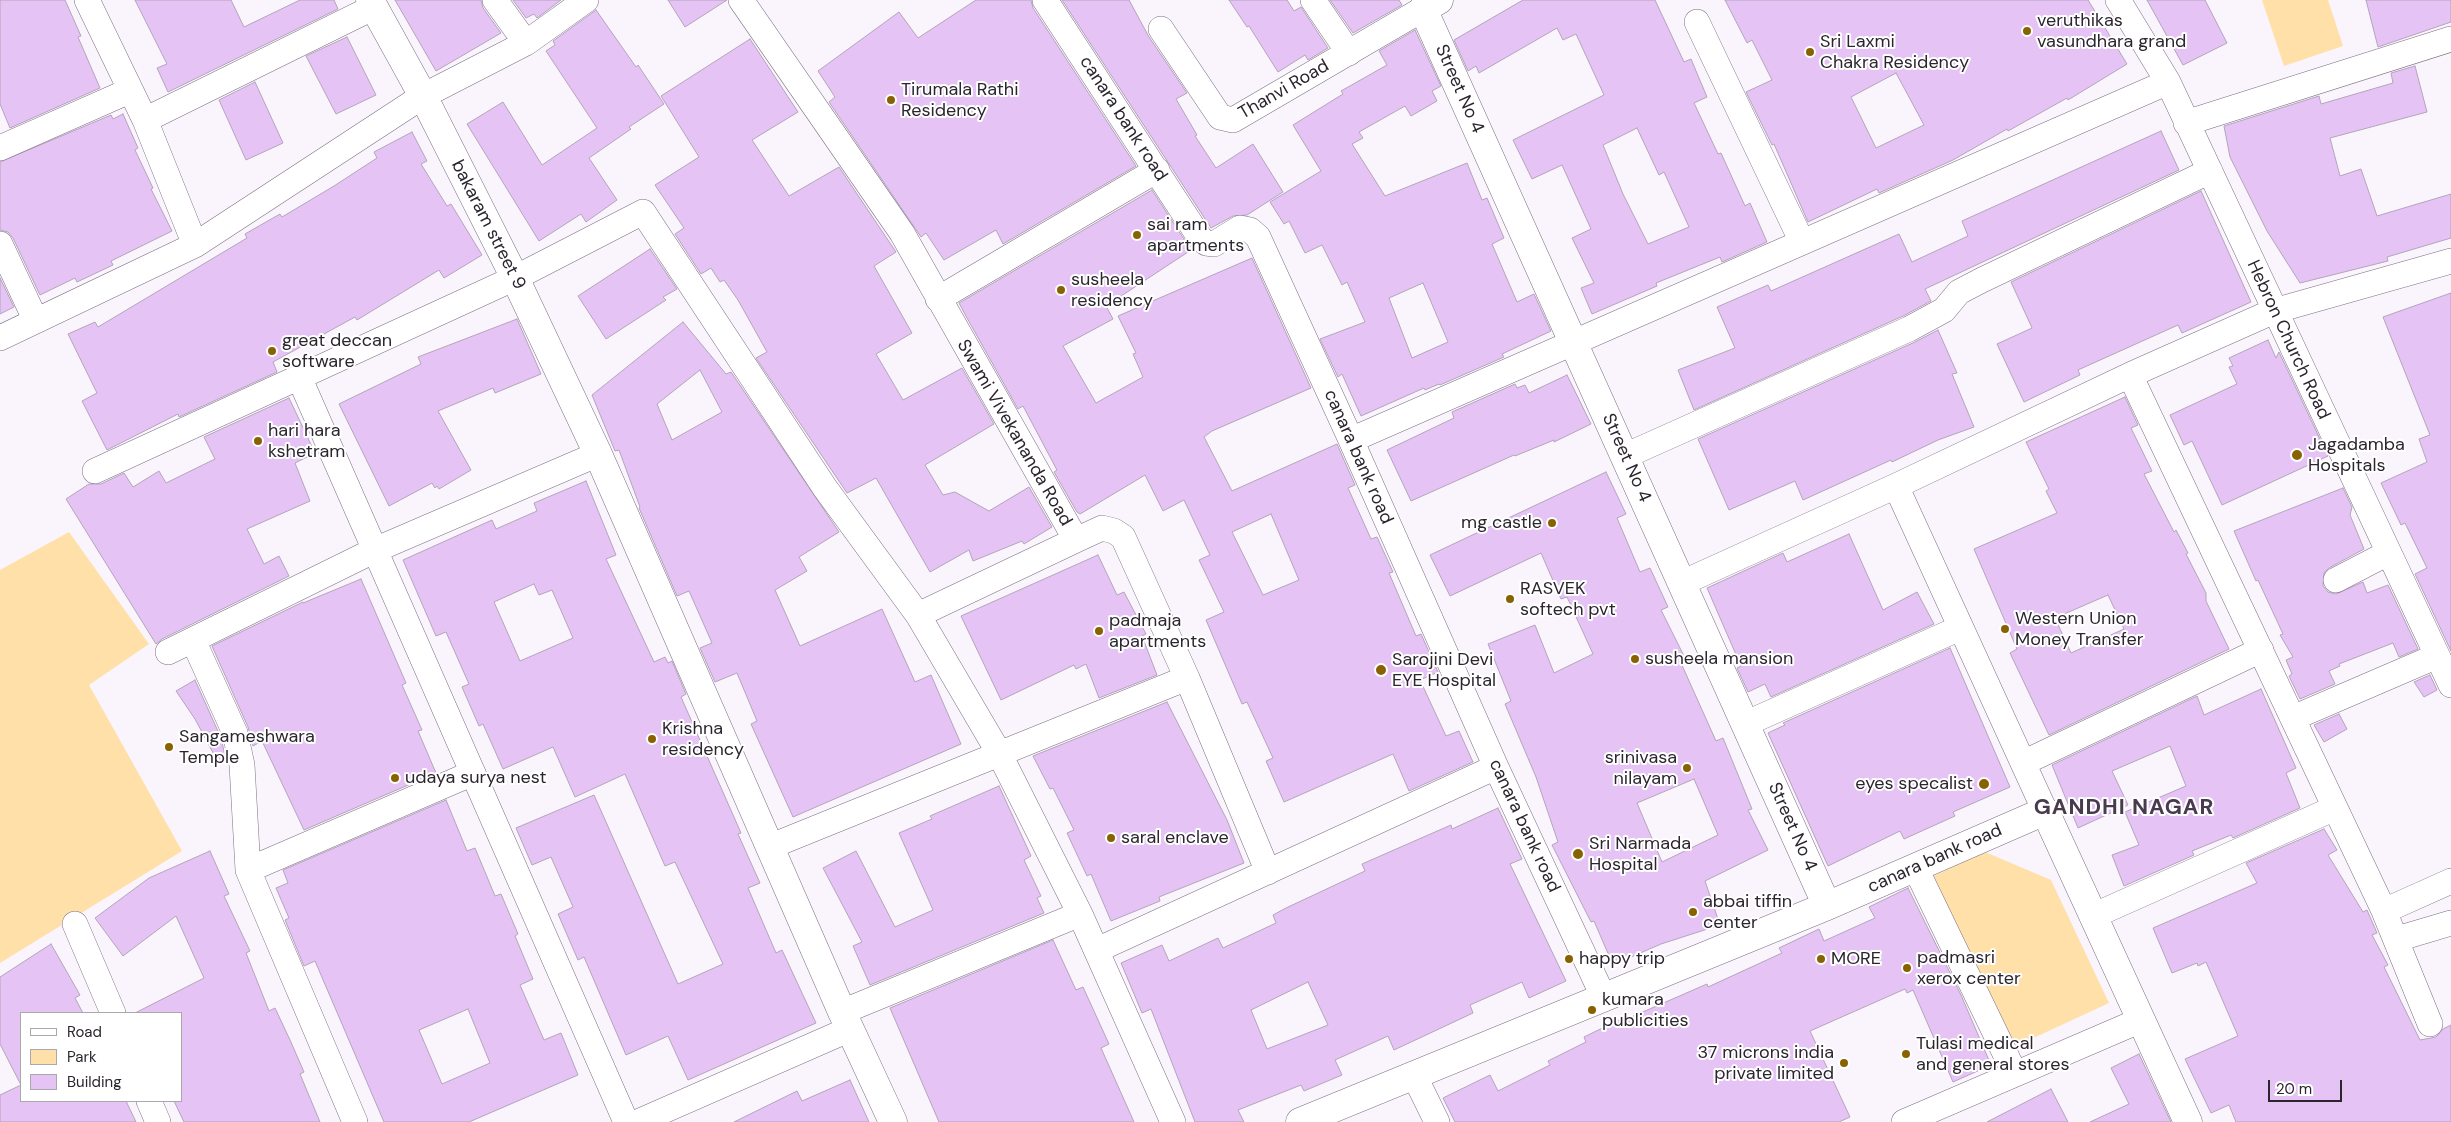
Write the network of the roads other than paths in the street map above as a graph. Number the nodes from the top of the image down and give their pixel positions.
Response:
1 (87, 0) edge
2 (496, 0) edge
3 (586, 0) edge
4 (741, 0) edge
5 (1045, 0) edge
6 (1313, 0) edge
7 (2118, 0) edge
8 (372, 4) edge
9 (1431, 5) edge
10 (1697, 22) dead end
11 (1161, 28) dead end
12 (2451, 39) edge
13 (526, 43) junction
14 (1349, 53) junction
15 (2168, 82) junction
16 (129, 91) junction
17 (423, 96) junction
18 (144, 120) junction
19 (2186, 123) junction
20 (3, 140) edge
21 (1157, 170) junction
22 (2210, 171) junction
23 (1802, 242) junction
24 (0, 244) edge
25 (195, 245) junction
26 (2451, 261) edge
27 (515, 278) junction
28 (938, 299) junction
29 (2274, 311) junction
30 (36, 321) junction
31 (0, 338) edge
32 (1573, 342) junction
33 (2130, 376) junction
34 (299, 377) junction
35 (1351, 440) junction
36 (598, 454) junction
37 (1625, 456) junction
38 (95, 471) dead end
39 (1896, 486) junction
40 (1076, 540) junction
41 (375, 550) junction
42 (2388, 552) junction
43 (2336, 580) dead end
44 (1682, 583) junction
45 (918, 615) junction
46 (1960, 628) junction
47 (193, 640) junction
48 (2261, 650) junction
49 (168, 652) dead end
50 (2437, 656) junction
51 (1187, 678) junction
52 (2451, 685) edge
53 (2292, 718) junction
54 (1745, 724) junction
55 (999, 752) junction
56 (2023, 763) junction
57 (1496, 767) junction
58 (473, 773) junction
59 (2335, 808) junction
60 (2045, 811) junction
61 (769, 847) junction
62 (1915, 867) junction
63 (248, 870) junction
64 (1268, 872) junction
65 (2451, 881) edge
66 (1828, 906) junction
67 (2384, 911) junction
68 (1080, 914) junction
69 (2093, 916) junction
70 (2451, 923) edge
71 (76, 924) dead end
72 (2397, 939) junction
73 (1097, 950) junction
74 (1603, 996) junction
75 (113, 1012) edge
76 (2142, 1020) junction
77 (846, 1021) junction
78 (2430, 1024) dead end
79 (2015, 1074) junction
80 (1414, 1075) junction
81 (149, 1102) edge
82 (1935, 1116) edge
83 (158, 1122) edge
84 (355, 1122) edge
85 (626, 1122) edge
86 (638, 1122) edge
87 (893, 1122) edge
88 (1173, 1122) edge
89 (1300, 1122) edge
90 (1437, 1122) edge
91 (1904, 1122) edge
92 (2188, 1122) edge

1 - 16 street
2 - 13 street
3 - 13 street
4 - 28 street, Swami Vivekananda Road
5 - 21 street, canara bank road
6 - 14 street
7 - 15 street, Hebron Church Road
8 - 17 street, bakaram street 9
8 - 18 street
9 - 14 street, Thanvi Road
9 - 32 street, Street No 4
10 - 23 street
11 - 14 street, Thanvi Road
12 - 19 street
13 - 17 street
15 - 19 street, Hebron Church Road
15 - 23 street
16 - 18 street
16 - 20 street
17 - 25 street
17 - 27 street, bakaram street 9
18 - 25 street
19 - 22 street, Hebron Church Road
21 - 28 street
21 - 35 street, canara bank road
22 - 29 street, Hebron Church Road
22 - 37 street
23 - 32 street
24 - 30 street
25 - 30 street
26 - 29 street
27 - 34 street
27 - 36 street, bakaram street 9
27 - 45 street
28 - 40 street, Swami Vivekananda Road
29 - 33 street
29 - 42 street, Hebron Church Road
30 - 31 street
32 - 35 street
32 - 37 street, Street No 4
33 - 39 street
33 - 48 street
34 - 38 street
34 - 41 street
35 - 57 street, canara bank road
36 - 41 street
36 - 61 street, bakaram street 9
37 - 44 street, Street No 4
39 - 44 street
39 - 46 street
40 - 45 street
40 - 51 street, Swami Vivekananda Road
41 - 47 street
41 - 58 street
42 - 43 street
42 - 50 street, Hebron Church Road
44 - 54 street, Street No 4
45 - 55 street
46 - 54 street
46 - 56 street
47 - 49 street
47 - 63 street
48 - 53 street
48 - 56 street
50 - 52 street, Hebron Church Road
50 - 53 street
51 - 55 street
51 - 64 street, Swami Vivekananda Road
53 - 59 street
54 - 66 street, Street No 4
55 - 61 street
55 - 68 street
56 - 60 street
57 - 64 street
57 - 74 street, canara bank road
58 - 63 street
58 - 85 street
59 - 67 street
59 - 69 street
60 - 62 street, canara bank road
60 - 69 street
61 - 77 street, bakaram street 9
62 - 66 street, canara bank road
62 - 79 street
63 - 84 street
64 - 73 street
65 - 67 street
66 - 74 street, canara bank road
67 - 72 street
68 - 73 street
68 - 77 street
69 - 76 street
70 - 72 street
71 - 75 street
72 - 78 street
73 - 88 street
74 - 80 street, canara bank road
76 - 79 street
76 - 92 street
77 - 86 street
77 - 87 street, bakaram street 9
79 - 82 street
80 - 89 street, canara bank road
80 - 90 street
81 - 83 street
82 - 91 street

